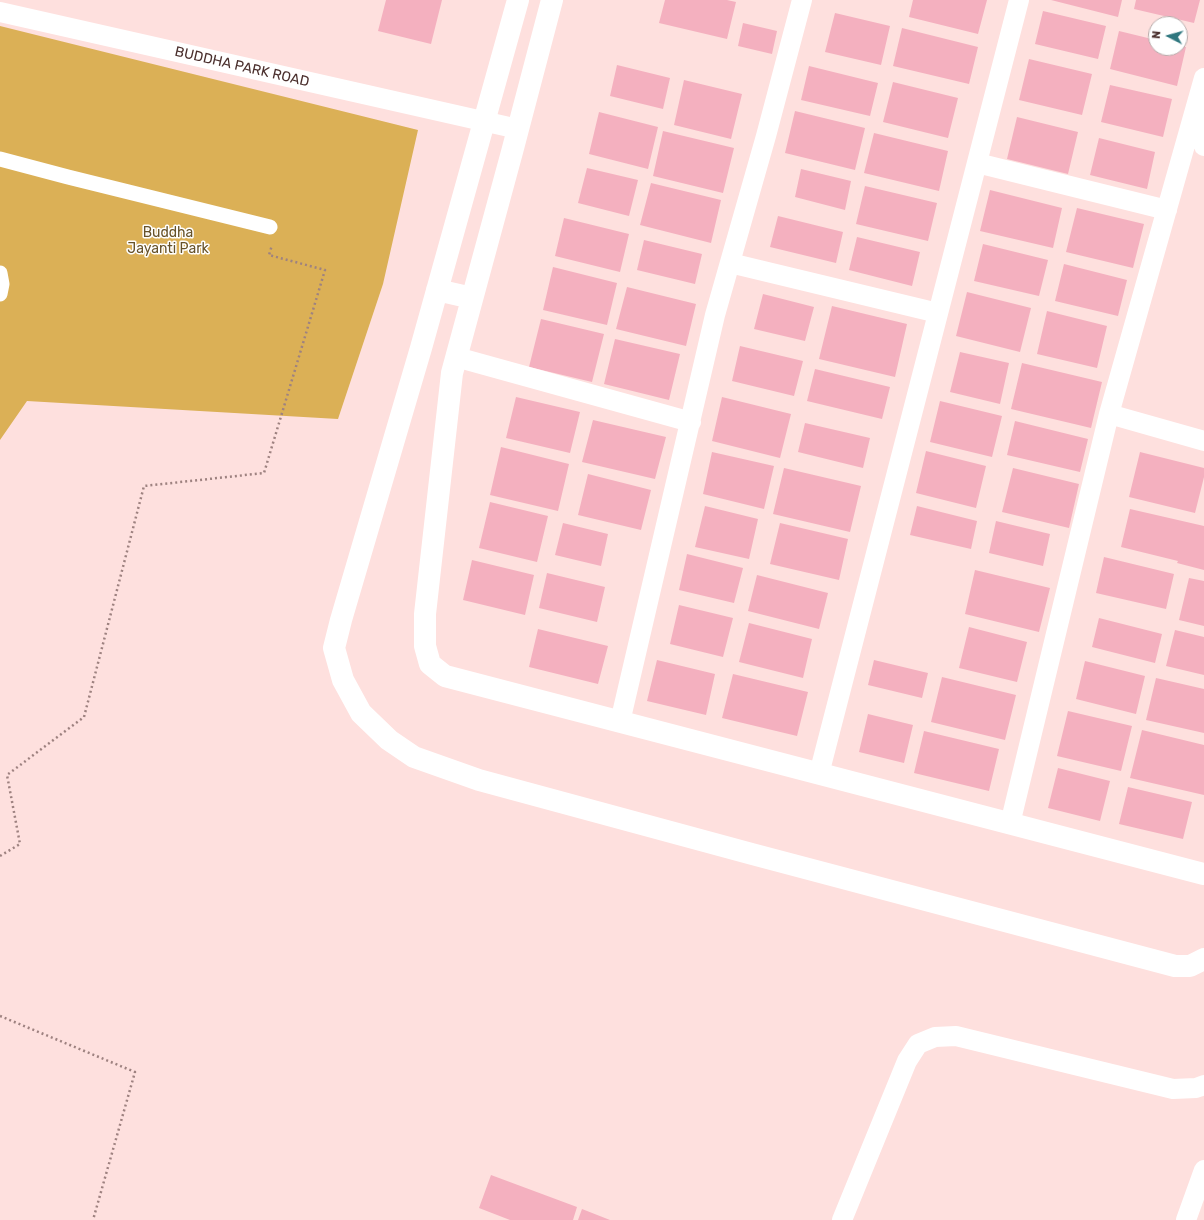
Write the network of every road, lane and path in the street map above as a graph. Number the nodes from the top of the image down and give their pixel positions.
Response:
1 (518, 0) edge
2 (552, 0) edge
3 (802, 0) edge
4 (1019, 0) edge
5 (0, 12) edge
6 (1204, 78) edge
7 (1196, 107) junction
8 (484, 122) junction
9 (518, 129) junction
10 (1204, 146) edge
11 (0, 159) edge
12 (977, 163) junction
13 (1167, 210) junction
14 (270, 226) joint
15 (730, 263) junction
16 (0, 273) edge
17 (437, 290) junction
18 (0, 294) edge
19 (472, 298) junction
20 (938, 313) junction
21 (456, 357) junction
22 (1109, 414) junction
23 (690, 422) junction
24 (1204, 441) edge
25 (620, 722) junction
26 (819, 774) junction
27 (1010, 824) junction
28 (0, 856) edge
29 (1204, 874) edge
30 (1204, 959) edge
31 (0, 1016) edge
32 (1204, 1085) edge
33 (1204, 1170) edge
34 (94, 1220) edge
35 (842, 1220) edge
36 (1186, 1220) edge

1 - 8 street
2 - 9 street
3 - 15 street
4 - 12 street
5 - 8 street, BUDDHA PARK ROAD
6 - 7 street
7 - 10 street
7 - 13 street
8 - 9 street, BUDDHA PARK ROAD
8 - 17 street
9 - 19 street
11 - 14 street
12 - 13 street
12 - 20 street
13 - 22 street
14 - 28 path
15 - 20 street
15 - 23 street
16 - 18 street
17 - 19 street
17 - 30 street
19 - 21 street
20 - 26 street
21 - 23 street
21 - 25 street
22 - 24 street
22 - 27 street
23 - 25 street
25 - 26 street
26 - 27 street
27 - 29 street
31 - 34 path
32 - 35 street
33 - 36 street

